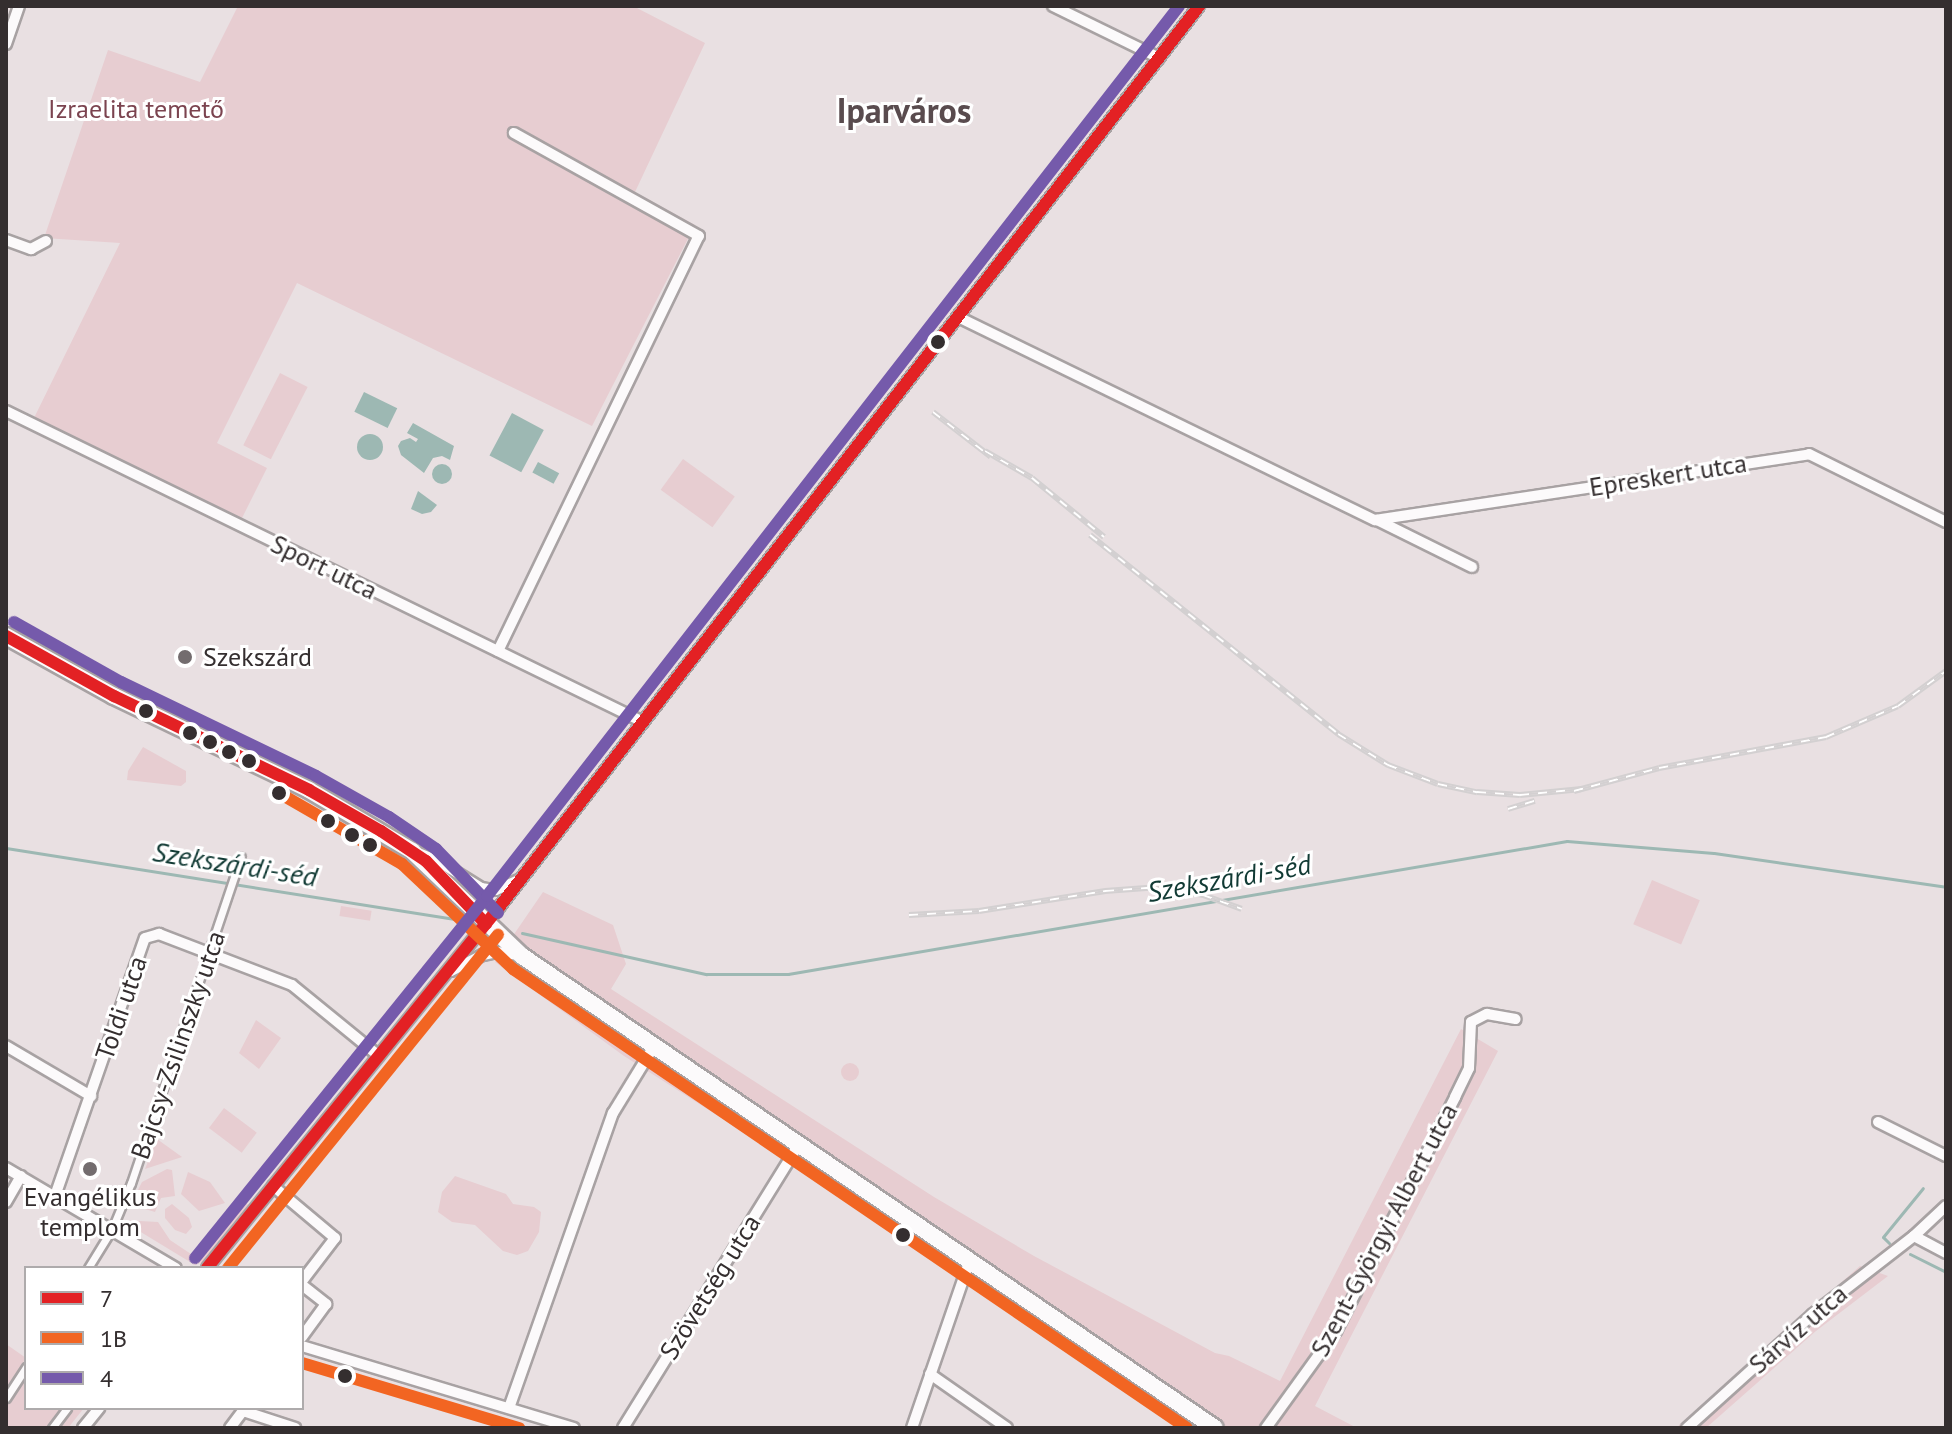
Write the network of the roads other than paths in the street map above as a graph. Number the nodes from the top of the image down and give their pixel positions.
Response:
1 (19, 6) edge
2 (1053, 6) edge
3 (1199, 6) edge
4 (6, 44) edge
5 (1159, 58) junction
6 (514, 133) dead end
7 (6, 240) edge
8 (46, 241) dead end
9 (958, 317) junction
10 (6, 411) edge
11 (1375, 520) junction
12 (1946, 522) edge
13 (1472, 567) dead end
14 (6, 636) edge
15 (498, 651) junction
16 (643, 722) junction
17 (412, 851) junction
18 (241, 857) dead end
19 (520, 879) junction
20 (486, 924) junction
21 (210, 952) junction
22 (522, 956) junction
23 (446, 974) junction
24 (1516, 1019) dead end
25 (6, 1046) edge
26 (654, 1046) junction
27 (379, 1056) junction
28 (91, 1096) junction
29 (1878, 1122) dead end
30 (798, 1146) junction
31 (1946, 1156) edge
32 (6, 1168) edge
33 (21, 1176) junction
34 (273, 1186) junction
35 (55, 1196) junction
36 (6, 1202) edge
37 (1946, 1206) edge
38 (112, 1229) junction
39 (1914, 1236) junction
40 (1946, 1253) edge
41 (969, 1262) junction
42 (89, 1266) edge
43 (169, 1266) edge
44 (209, 1266) edge
45 (304, 1280) edge
46 (304, 1285) edge
47 (304, 1334) edge
48 (304, 1347) edge
49 (24, 1370) edge
50 (930, 1374) junction
51 (6, 1398) edge
52 (509, 1408) junction
53 (66, 1410) edge
54 (97, 1410) edge
55 (244, 1410) edge
56 (52, 1428) edge
57 (83, 1428) edge
58 (230, 1428) edge
59 (295, 1428) edge
60 (574, 1428) edge
61 (623, 1428) edge
62 (912, 1428) edge
63 (1007, 1428) edge
64 (1215, 1428) edge
65 (1266, 1428) edge
66 (1687, 1428) edge

1 - 4 street
2 - 5 street
3 - 5 street
5 - 9 street
6 - 15 street
7 - 8 street
9 - 11 street
9 - 16 street
10 - 15 street, Sport utca
11 - 12 street, Epreskert utca
11 - 13 street
14 - 17 main road
15 - 16 street, Sport utca
16 - 19 street
17 - 19 street
17 - 20 main road
18 - 21 street, Bajcsy-Zsilinszky utca
19 - 20 street
20 - 22 main road
20 - 23 street
21 - 27 street, Toldi utca
21 - 28 street, Toldi utca
21 - 38 street, Bajcsy-Zsilinszky utca
22 - 23 street
22 - 26 main road
23 - 27 street
24 - 65 street, Szent-Györgyi Albert utca
25 - 28 street
26 - 30 main road
26 - 52 street
27 - 34 street
28 - 35 street, Toldi utca
29 - 31 street
30 - 41 main road
30 - 61 street, Szövetség utca
32 - 33 street
33 - 35 street
33 - 36 street
34 - 44 street
34 - 45 street
35 - 38 street
37 - 39 street, Sárvíz utca
38 - 42 street, Bajcsy-Zsilinszky utca
38 - 43 street
39 - 40 street
39 - 66 street, Sárvíz utca
41 - 50 street
41 - 64 main road
46 - 47 street
48 - 52 street
49 - 51 street
50 - 62 street
50 - 63 street
52 - 60 street
53 - 56 street
54 - 57 street
55 - 58 street
55 - 59 street

